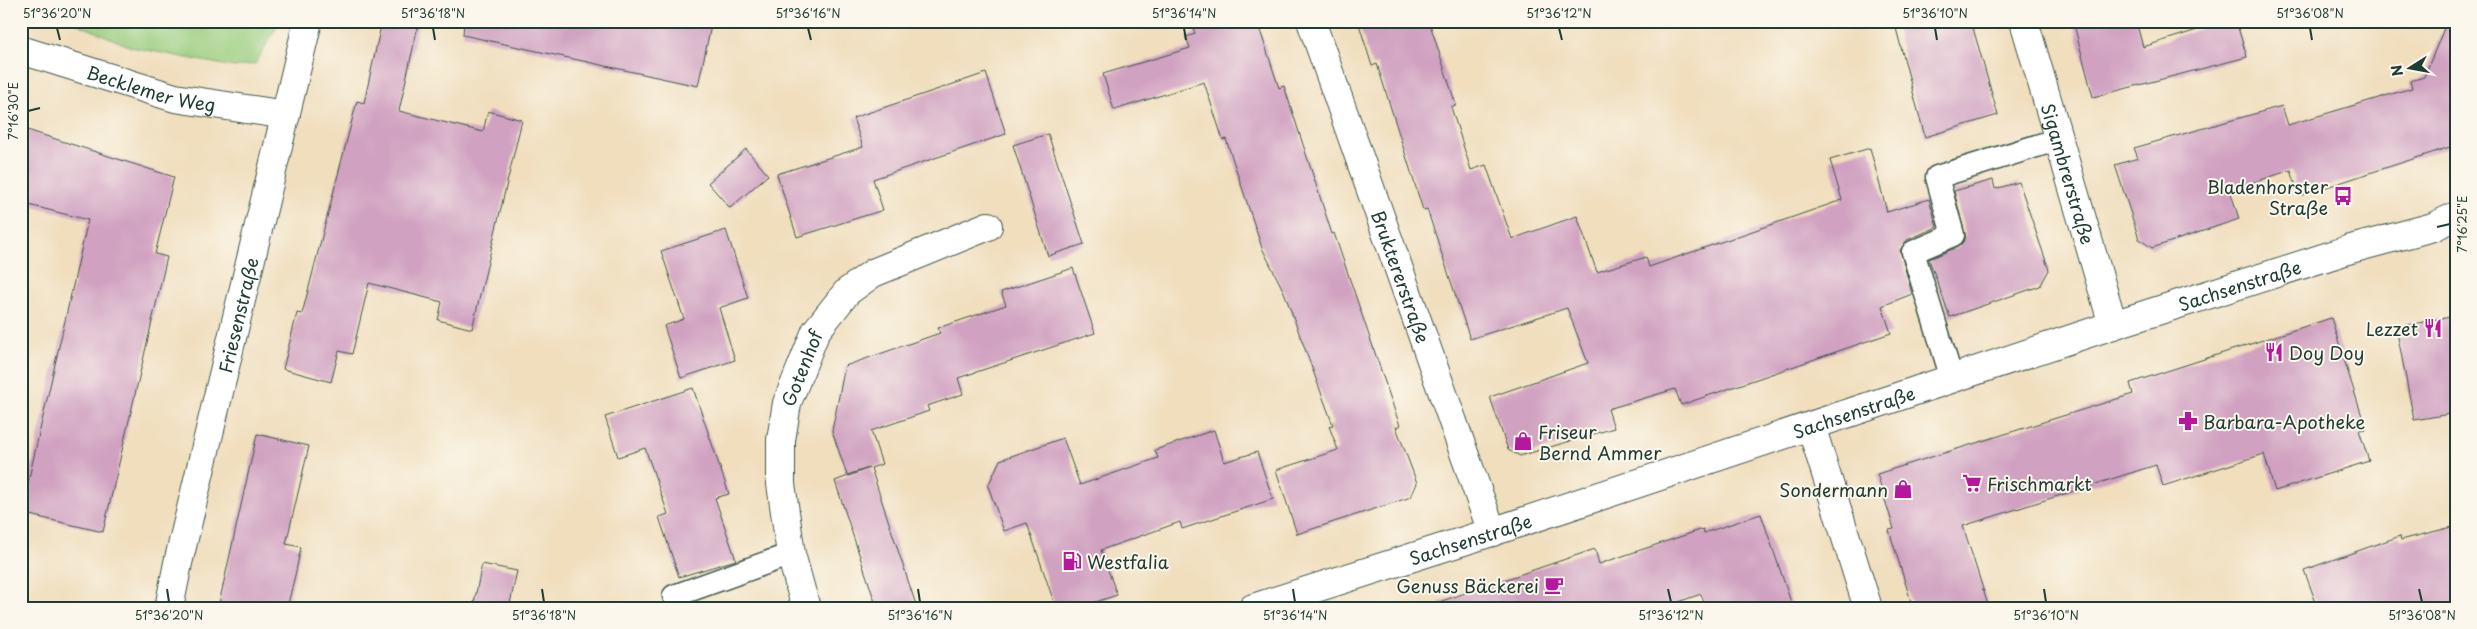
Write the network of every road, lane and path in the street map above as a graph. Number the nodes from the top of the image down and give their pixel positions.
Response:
1 (308, 21) edge
2 (1311, 21) edge
3 (2024, 21) edge
4 (21, 50) edge
5 (286, 115) junction
6 (2059, 139) junction
7 (2456, 216) edge
8 (988, 226) dead end
9 (2113, 325) junction
10 (1952, 379) junction
11 (1811, 426) junction
12 (1492, 532) junction
13 (791, 554) junction
14 (674, 596) dead end
15 (169, 608) edge
16 (806, 608) edge
17 (1253, 608) edge
18 (1868, 608) edge

1 - 5 street, Friesenstraße
2 - 12 street, Bruktererstraße
3 - 6 street, Sigambrerstraße
4 - 5 street, Becklemer Weg
5 - 15 street, Friesenstraße
6 - 9 street, Sigambrerstraße
6 - 10 lane
7 - 9 street, Sachsenstraße
8 - 13 street, Gotenhof
9 - 10 street, Sachsenstraße
10 - 11 street, Sachsenstraße
11 - 12 street, Sachsenstraße
11 - 18 street
12 - 17 street, Sachsenstraße
13 - 14 lane
13 - 16 street, Gotenhof

